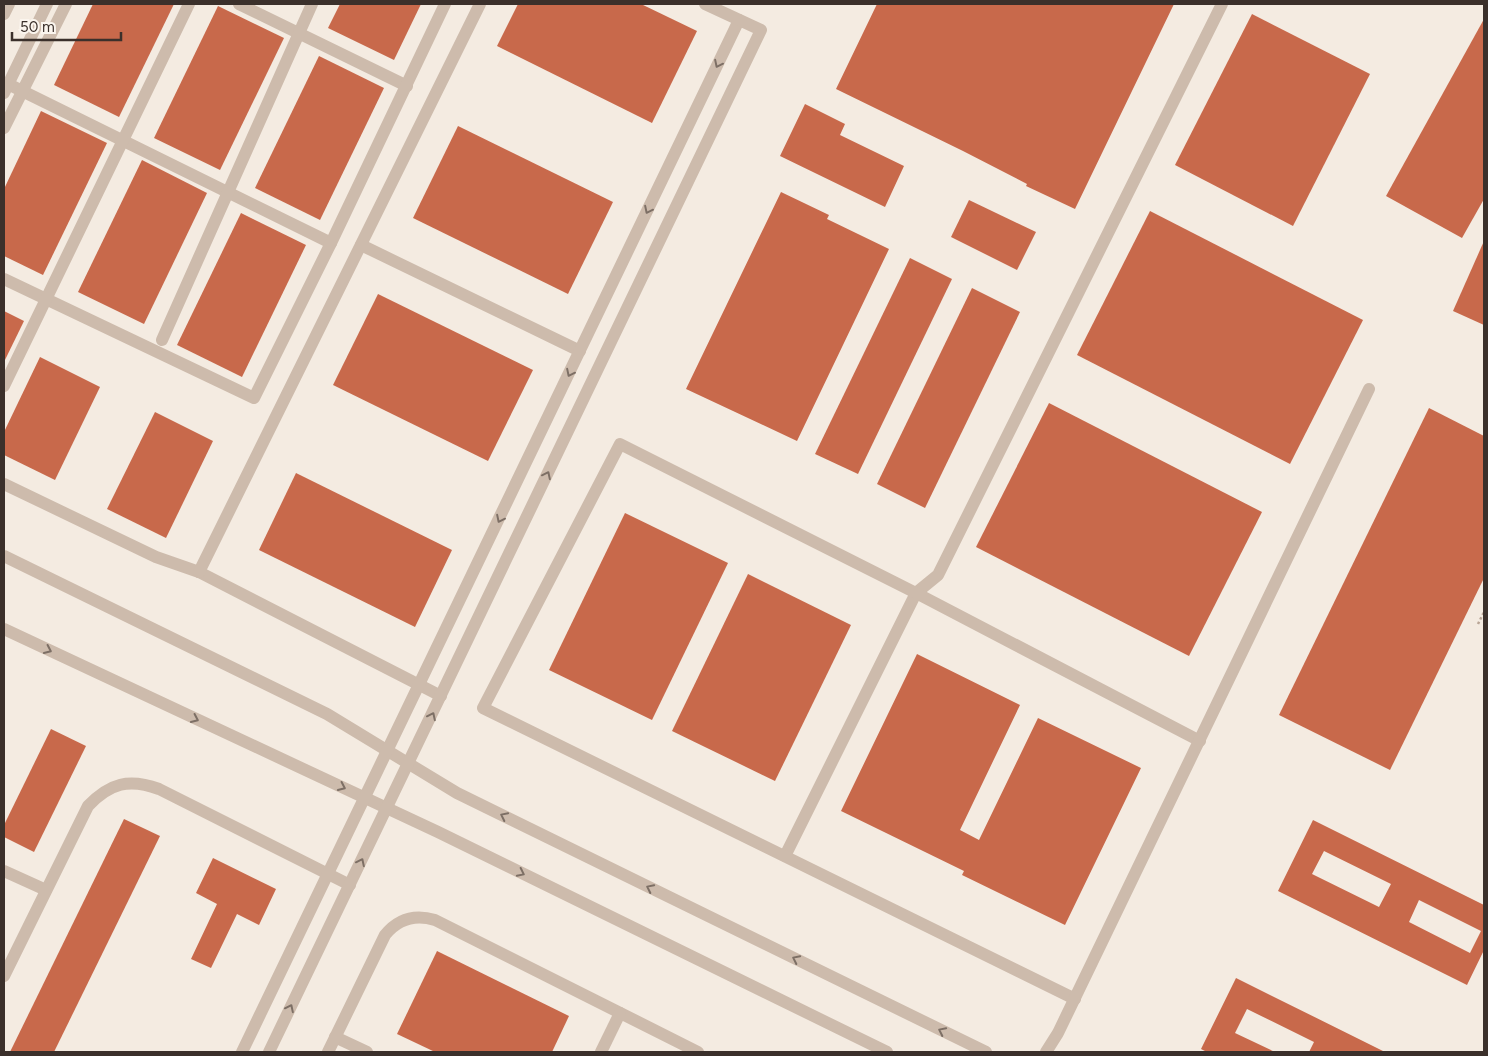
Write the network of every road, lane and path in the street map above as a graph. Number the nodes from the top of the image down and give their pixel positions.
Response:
1 (9, 4) edge
2 (48, 4) edge
3 (66, 4) edge
4 (189, 4) edge
5 (240, 4) edge
6 (312, 4) edge
7 (445, 4) edge
8 (480, 4) edge
9 (705, 4) edge
10 (1222, 4) edge
11 (4, 14) edge
12 (739, 20) junction
13 (407, 86) junction
14 (9, 88) edge
15 (4, 128) edge
16 (332, 243) junction
17 (361, 245) junction
18 (4, 279) edge
19 (162, 340) dead end
20 (580, 351) junction
21 (4, 386) edge
22 (1369, 389) dead end
23 (4, 484) edge
24 (4, 556) edge
25 (199, 572) junction
26 (916, 593) junction
27 (1484, 612) edge
28 (1478, 624) dead end
29 (4, 629) edge
30 (420, 685) junction
31 (441, 696) junction
32 (1200, 741) junction
33 (388, 751) junction
34 (408, 764) junction
35 (365, 798) junction
36 (387, 808) junction
37 (785, 856) junction
38 (4, 871) edge
39 (328, 874) junction
40 (350, 885) junction
41 (46, 890) junction
42 (4, 976) edge
43 (1075, 999) junction
44 (620, 1013) junction
45 (335, 1037) junction
46 (242, 1052) edge
47 (269, 1052) edge
48 (328, 1052) edge
49 (367, 1052) edge
50 (601, 1052) edge
51 (698, 1052) edge
52 (887, 1052) edge
53 (986, 1052) edge
54 (1046, 1052) edge

1 - 11 street
2 - 14 street
3 - 15 street
4 - 21 street
5 - 13 street
6 - 19 street
7 - 13 street
8 - 17 street
9 - 12 street
10 - 26 street
12 -> 20 street
31 -> 12 street
13 - 16 street
14 - 16 street
16 - 18 street
17 - 20 street
17 - 25 street
20 -> 30 street
22 - 32 street
23 - 25 street
24 - 33 street
25 - 30 street
26 - 32 street
26 - 37 street
26 - 37 street
27 - 28 path
29 -> 35 street
30 - 31 street
30 - 33 street
34 -> 31 street
32 - 43 street
33 - 34 street
33 - 35 street
34 - 36 street
53 -> 34 street
35 - 36 street
35 - 39 street
40 -> 36 street
36 -> 52 street
37 - 43 street
38 - 41 street
39 - 40 street
39 - 41 street
39 - 46 street
47 -> 40 street
41 - 42 street
43 - 54 street
44 - 45 street
44 - 50 street
44 - 51 street
45 - 48 street
45 - 49 street

